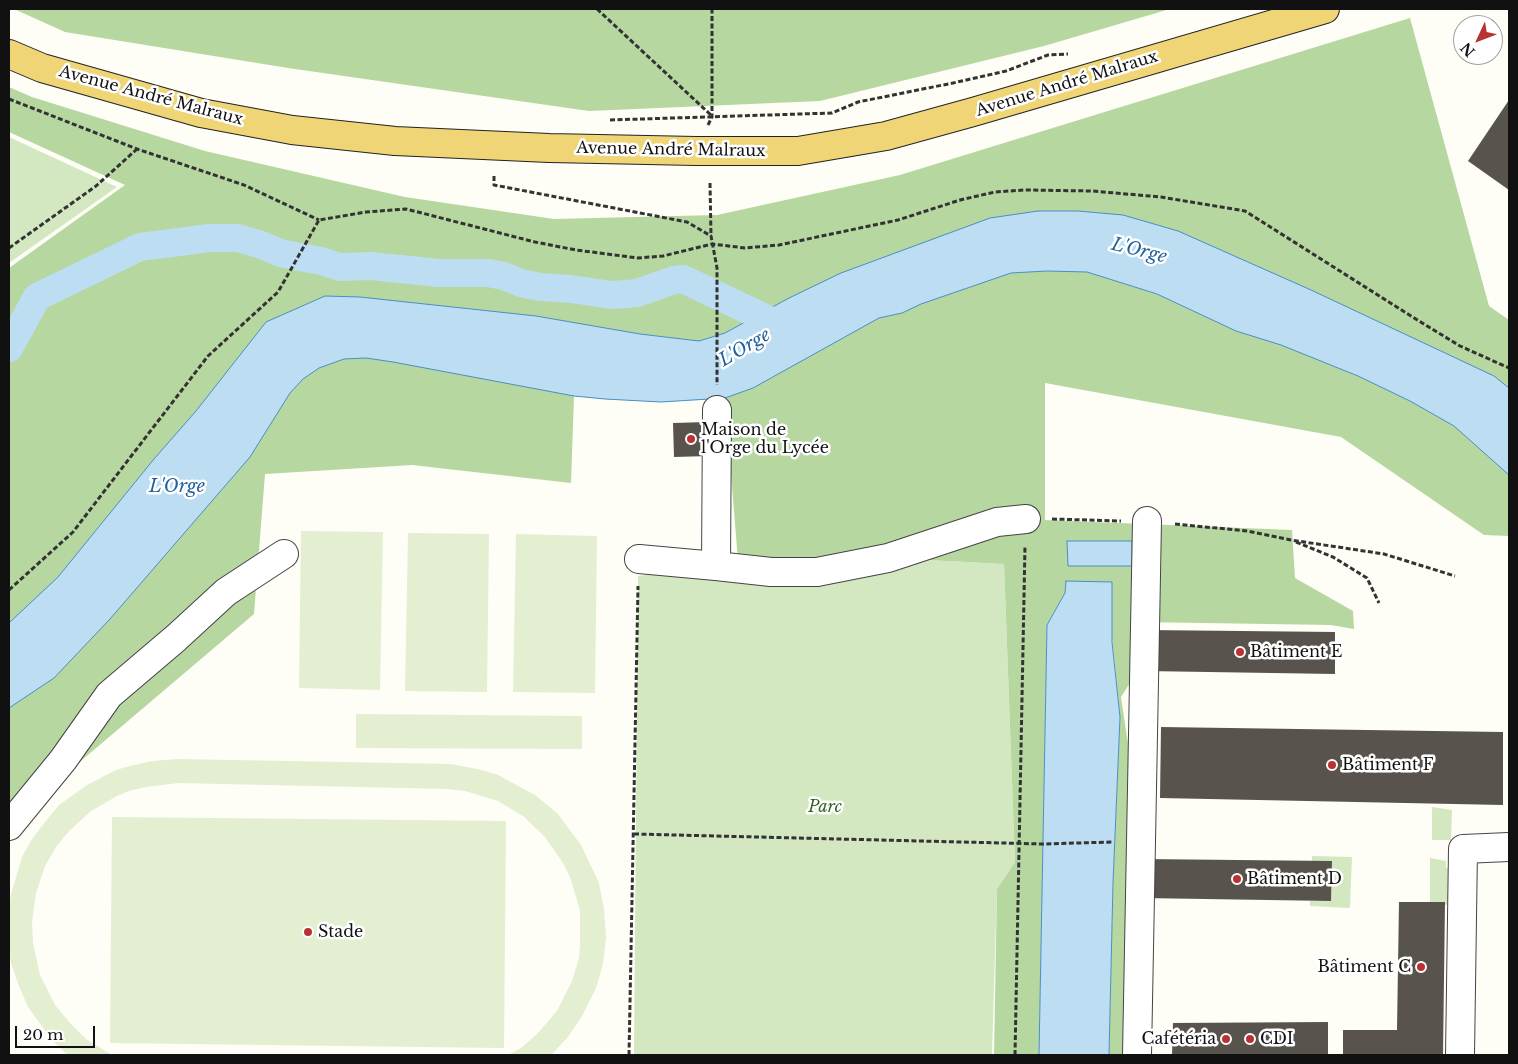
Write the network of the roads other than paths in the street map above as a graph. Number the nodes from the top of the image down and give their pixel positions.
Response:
1 (1325, 9) edge
2 (9, 54) edge
3 (717, 410) road end
4 (1026, 519) dead end
5 (1147, 521) dead end
6 (284, 554) dead end
7 (639, 559) road end
8 (716, 566) junction
9 (9, 826) edge
10 (1509, 847) edge
11 (1136, 1055) edge
12 (1460, 1055) edge

1 - 2 main road, Avenue André Malraux
3 - 8 street
4 - 8 street
5 - 11 street
6 - 9 street
7 - 8 street
10 - 12 street

